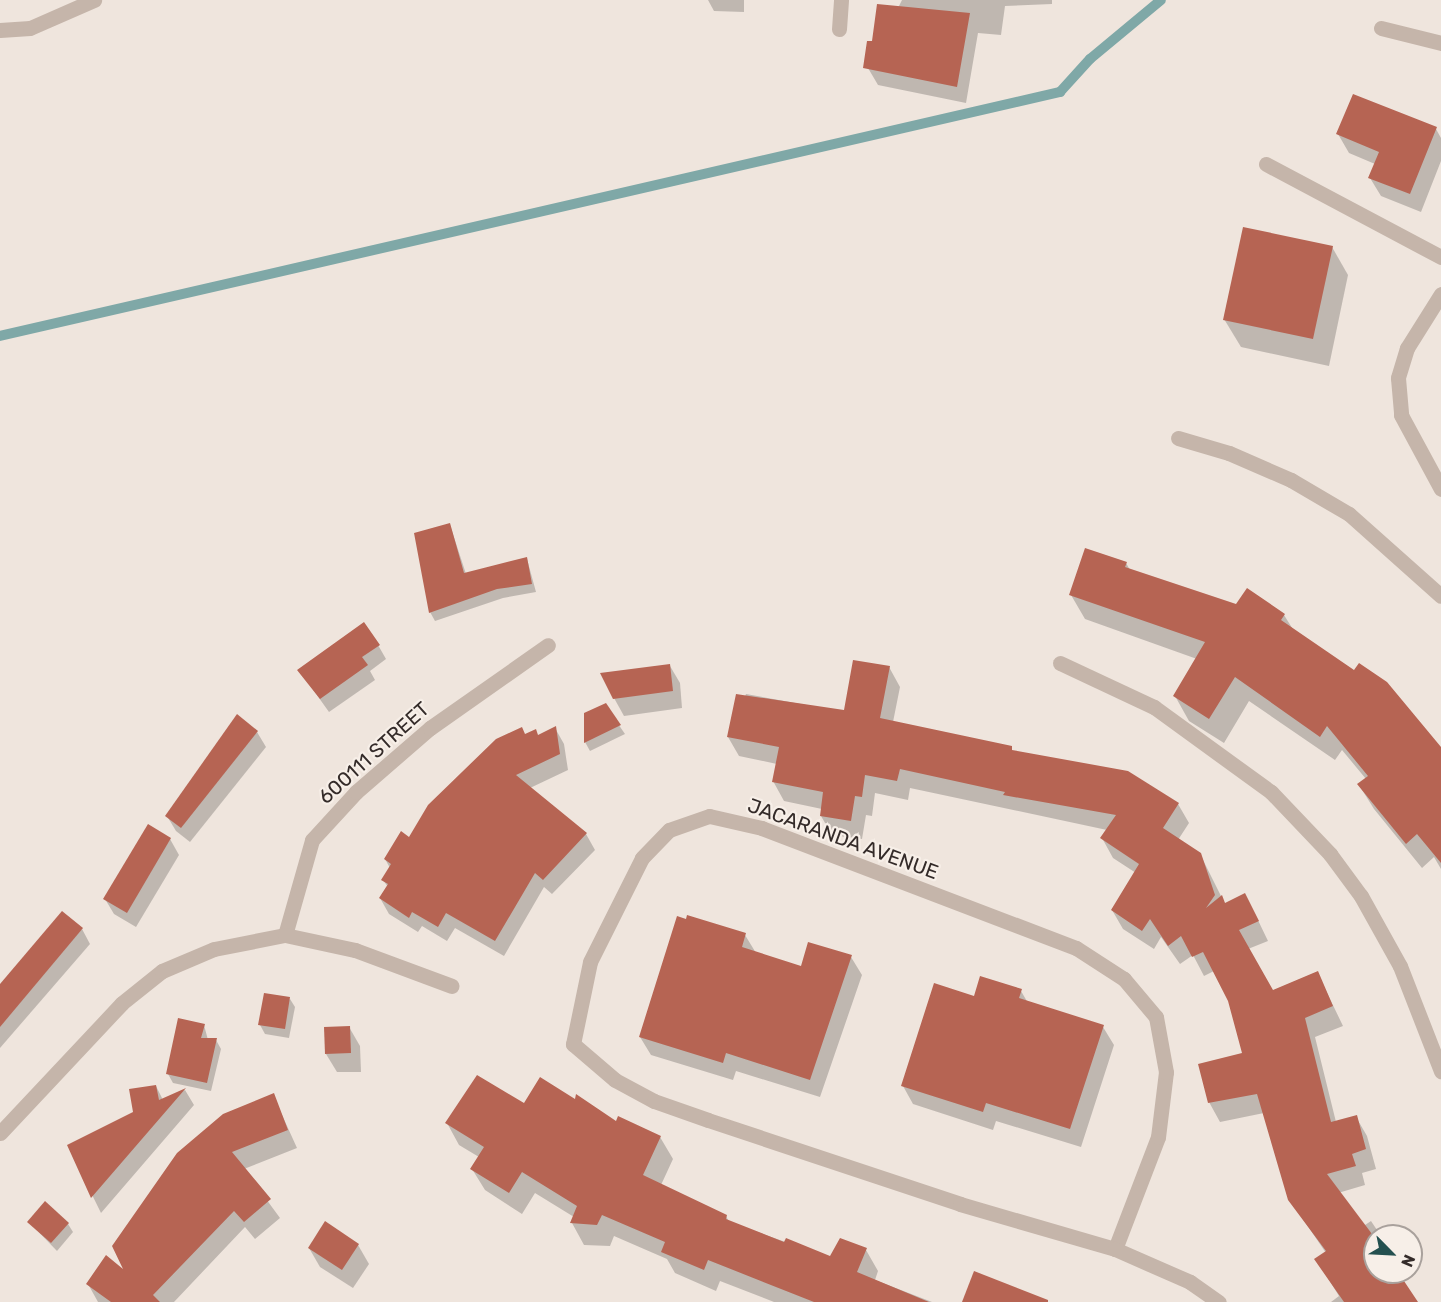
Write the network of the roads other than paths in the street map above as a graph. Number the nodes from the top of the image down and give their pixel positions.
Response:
1 (94, 0) edge
2 (841, 0) edge
3 (839, 28) dead end
4 (1382, 28) dead end
5 (0, 30) edge
6 (1441, 44) edge
7 (1266, 164) dead end
8 (1441, 257) edge
9 (1441, 294) edge
10 (1178, 438) dead end
11 (1441, 489) edge
12 (1441, 596) edge
13 (548, 645) dead end
14 (1060, 663) dead end
15 (285, 935) junction
16 (452, 987) dead end
17 (1441, 1071) edge
18 (0, 1133) edge
19 (1115, 1249) junction
20 (1219, 1302) edge

1 - 5 street
2 - 3 street
4 - 6 street
7 - 8 street
9 - 11 street
10 - 12 street
13 - 15 street, 600111 STREET
14 - 17 street
15 - 16 street
15 - 18 street
19 - 19 street, JACARANDA AVENUE
19 - 20 street, JACARANDA AVENUE

